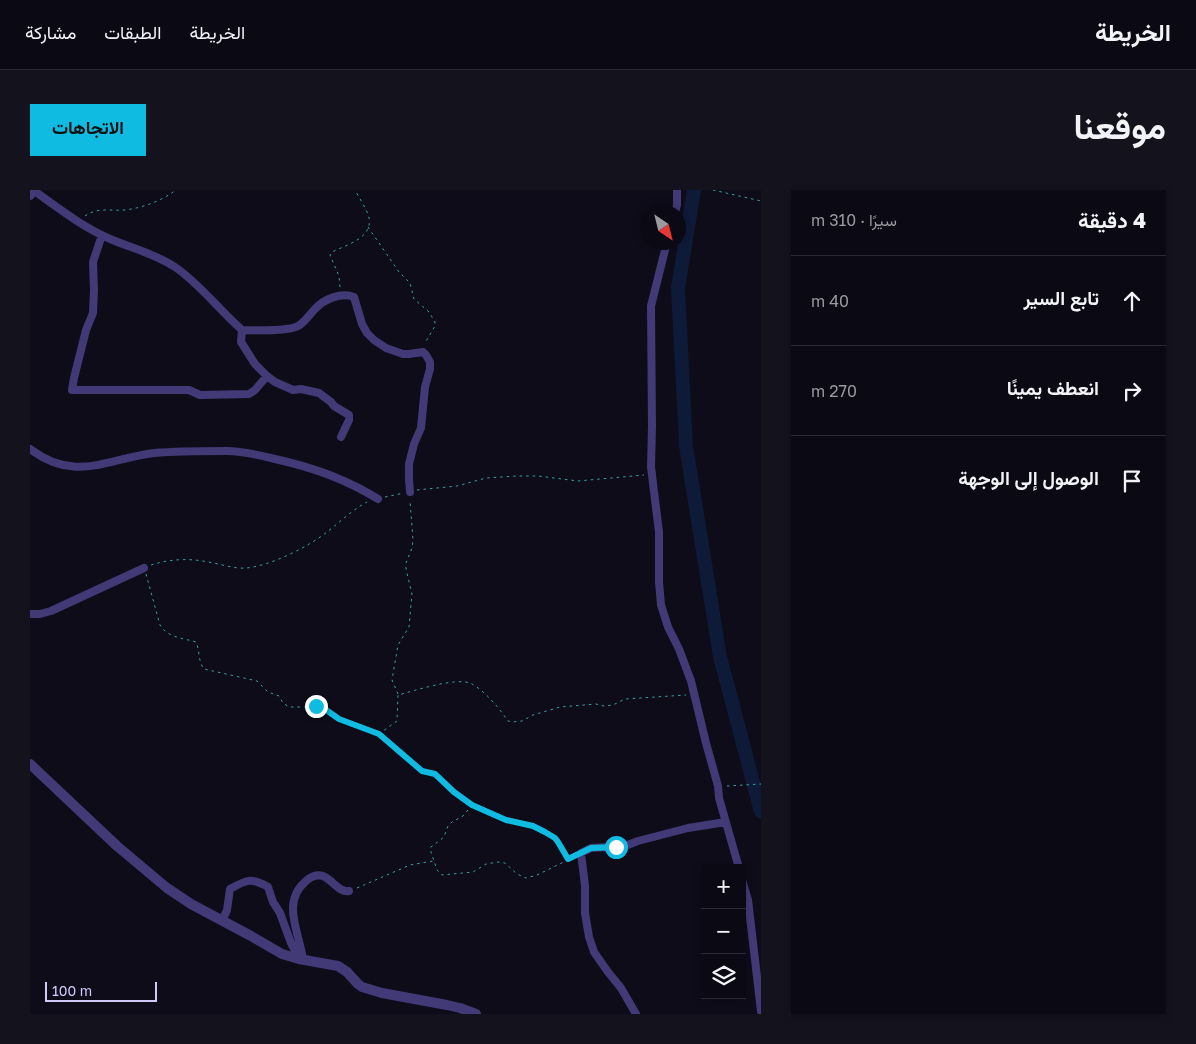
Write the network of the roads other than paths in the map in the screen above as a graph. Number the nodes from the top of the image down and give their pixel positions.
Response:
1 (33, 190) edge
2 (677, 190) edge
3 (30, 195) edge
4 (677, 205) edge
5 (102, 235) junction
6 (665, 250) edge
7 (242, 330) junction
8 (267, 376) junction
9 (341, 437) dead end
10 (30, 449) edge
11 (410, 492) road end
12 (378, 499) road end
13 (144, 568) road end
14 (30, 614) edge
15 (30, 764) edge
16 (726, 822) junction
17 (738, 864) edge
18 (349, 891) road end
19 (746, 893) edge
20 (222, 921) junction
21 (301, 959) junction
22 (761, 1011) edge
23 (476, 1014) edge
24 (636, 1014) edge

1 - 3 street
1 - 5 street
2 - 4 street
5 - 7 street
5 - 8 street
6 - 16 street
7 - 8 street
7 - 11 street
8 - 9 street
10 - 12 street
13 - 14 street
15 - 20 street
16 - 17 street
16 - 24 street
18 - 21 street
19 - 22 street
20 - 21 street
20 - 21 street
21 - 23 street

